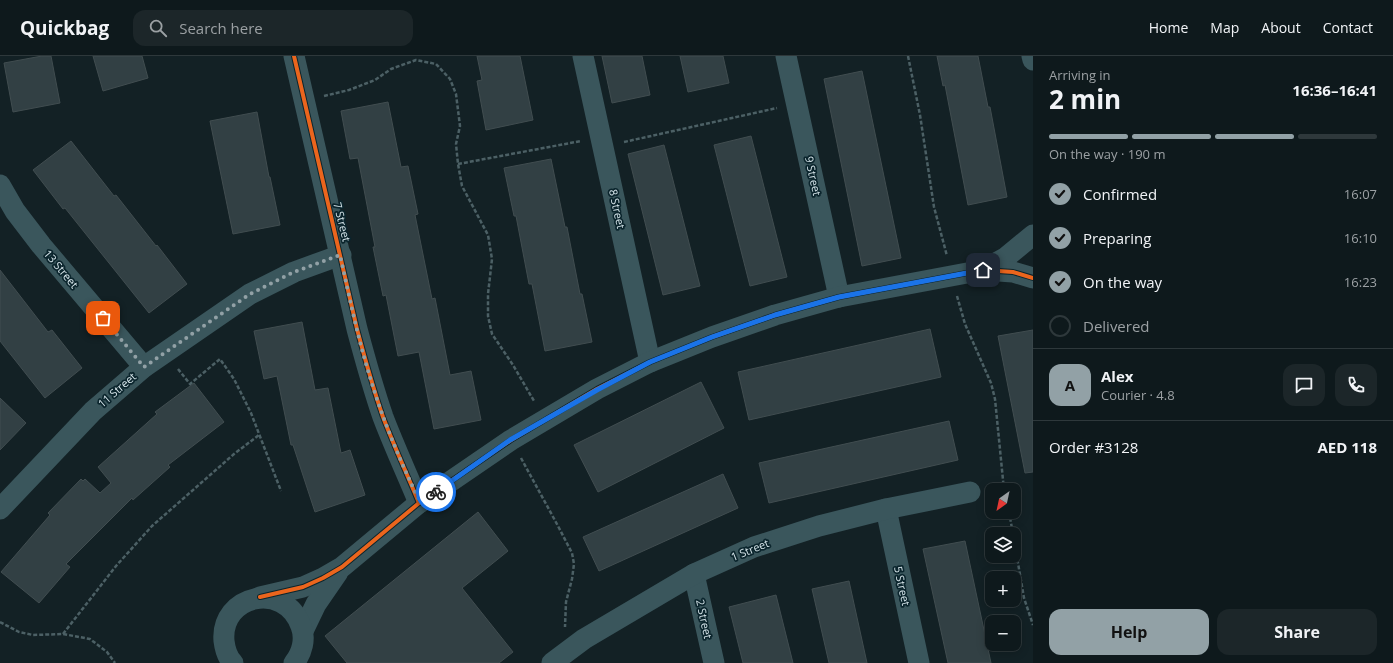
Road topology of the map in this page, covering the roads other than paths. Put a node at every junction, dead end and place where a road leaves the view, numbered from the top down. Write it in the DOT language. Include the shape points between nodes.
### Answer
graph roads {
  1 [pos="294,56"];
  2 [pos="583,56"];
  3 [pos="786,56"];
  4 [pos="1032,56"];
  5 [pos="1033,60"];
  6 [pos="0,185"];
  7 [pos="1033,235"];
  8 [pos="340,255"];
  9 [pos="1033,266"];
  10 [pos="983,270"];
  11 [pos="1033,278"];
  12 [pos="839,297"];
  13 [pos="650,362"];
  14 [pos="144,367"];
  15 [pos="970,492"];
  16 [pos="420,502"];
  17 [pos="0,508"];
  18 [pos="886,509"];
  19 [pos="342,567"];
  20 [pos="694,574"];
  21 [pos="260,597"];
  22 [pos="303,631"];
  23 [pos="225,658"];
  24 [pos="297,661"];
  25 [pos="552,663"];
  26 [pos="714,663"];
  27 [pos="919,663"];
  1 -- 8 [label="street, 7 Street"];
  2 -- 13 [label="street, 8 Street"];
  3 -- 12 [label="street, 9 Street"];
  4 -- 5 [label="street"];
  6 -- 14 [label="street, 13 Street" via="15,211 41,245"];
  7 -- 9 [label="street" via="1030,248"];
  7 -- 10 [label="street" via="1005,258"];
  8 -- 14 [label="street, 11 Street" via="294,272 250,294"];
  8 -- 16 [label="street, 7 Street" via="357,329 383,417"];
  10 -- 11 [label="street" via="1013,272"];
  10 -- 12 [label="street"];
  12 -- 13 [label="street" via="775,315"];
  13 -- 16 [label="street" via="510,440"];
  14 -- 17 [label="street, 11 Street" via="93,411"];
  15 -- 18 [label="street, 1 Street"];
  16 -- 19 [label="street"];
  18 -- 20 [label="street, 1 Street" via="819,526 754,547"];
  18 -- 27 [label="street, 5 Street"];
  19 -- 21 [label="street" via="303,587"];
  19 -- 22 [label="street" via="316,604"];
  20 -- 25 [label="street, 1 Street" via="584,639"];
  20 -- 26 [label="street, 2 Street"];
  21 -- 22 [label="street" via="275,599 288,606 298,617"];
  21 -- 23 [label="street" via="243,603 230,615 223,631"];
  22 -- 24 [label="street" via="303,644"];
}
